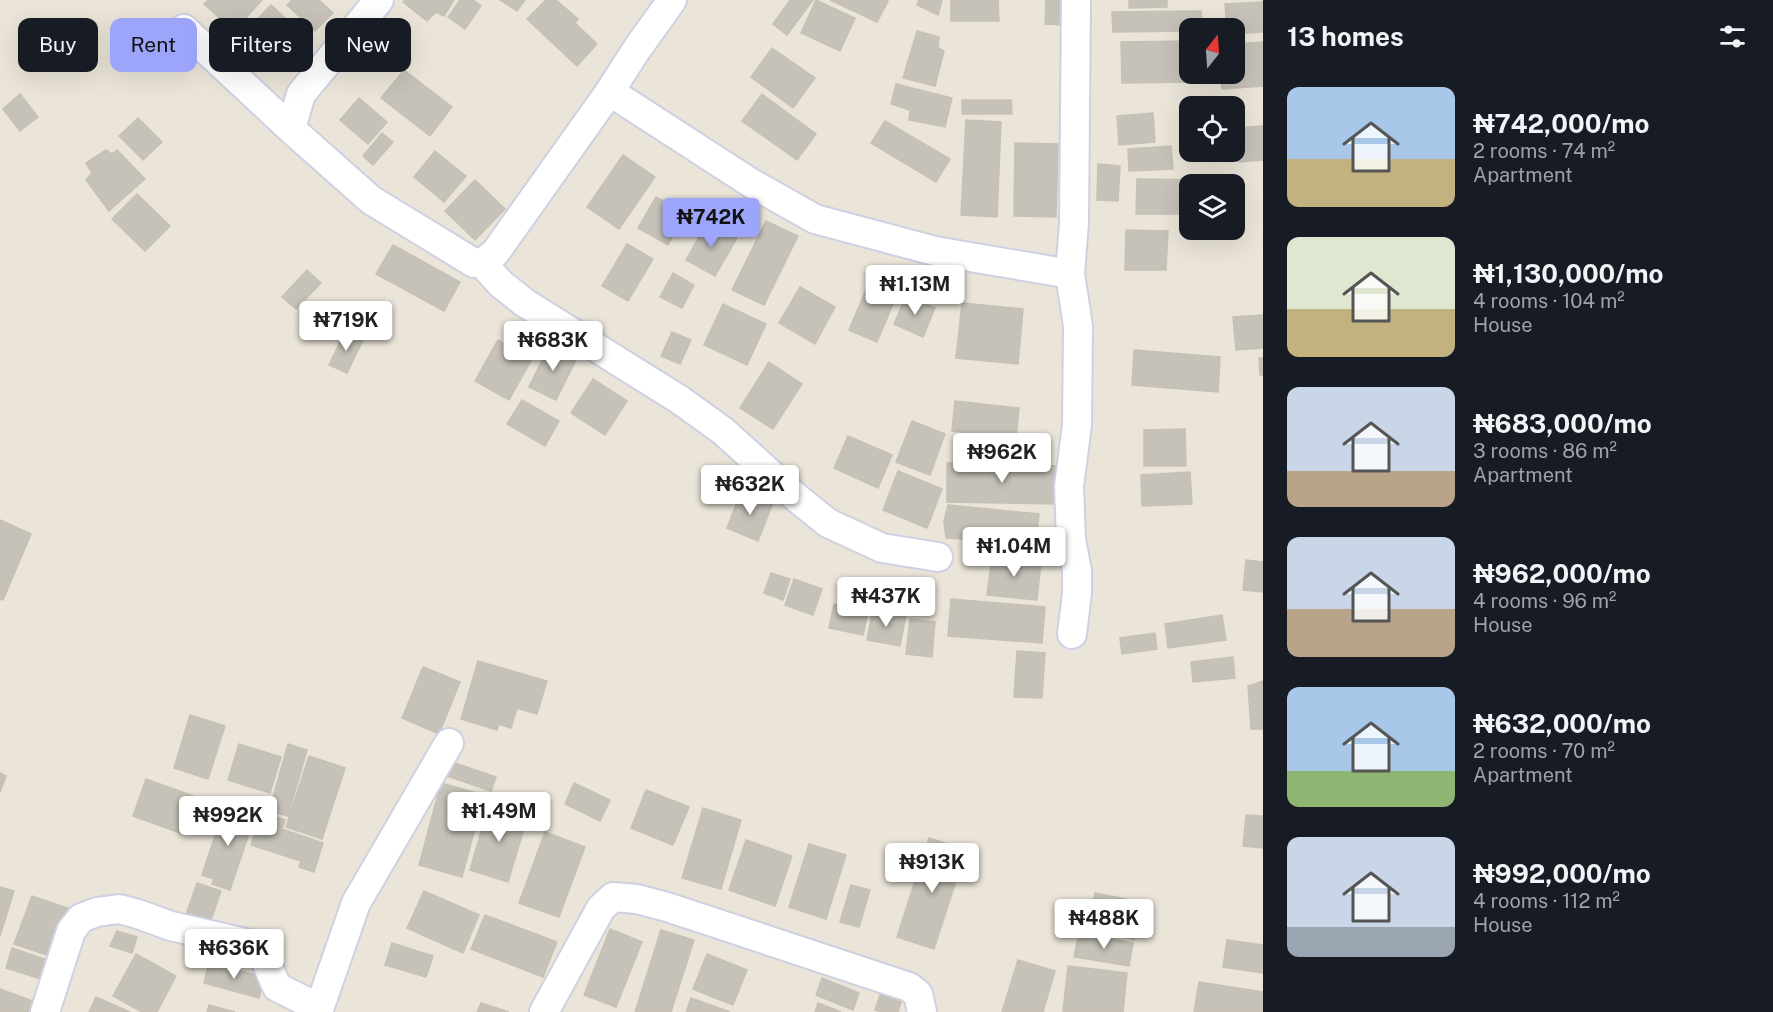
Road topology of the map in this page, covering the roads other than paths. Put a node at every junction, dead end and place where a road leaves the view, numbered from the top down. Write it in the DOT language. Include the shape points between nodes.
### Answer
graph roads {
  1 [pos="379,0"];
  2 [pos="672,0"];
  3 [pos="1076,0"];
  4 [pos="197,41"];
  5 [pos="608,94"];
  6 [pos="291,129"];
  7 [pos="482,263"];
  8 [pos="1070,274"];
  9 [pos="938,557"];
  10 [pos="1072,634"];
  11 [pos="449,743"];
  12 [pos="319,1010"];
  13 [pos="45,1012"];
  14 [pos="544,1012"];
  15 [pos="922,1012"];
  1 -- 6 [label="street" via="301,94"];
  2 -- 5 [label="street"];
  3 -- 8 [label="street"];
  4 -- 6 [label="street"];
  5 -- 7 [label="street" via="495,253"];
  5 -- 8 [label="street" via="815,219 935,250"];
  6 -- 7 [label="street" via="372,200 468,260"];
  7 -- 9 [label="street" via="525,303 723,431 828,523 882,548"];
  8 -- 10 [label="street" via="1078,326 1077,425 1069,486 1071,540 1077,571"];
  11 -- 12 [label="street" via="356,903"];
  12 -- 13 [label="street" via="277,987 259,946 118,909 81,918 71,931"];
  14 -- 15 [label="street" via="601,908 613,897 667,907 909,987 918,994"];
}
